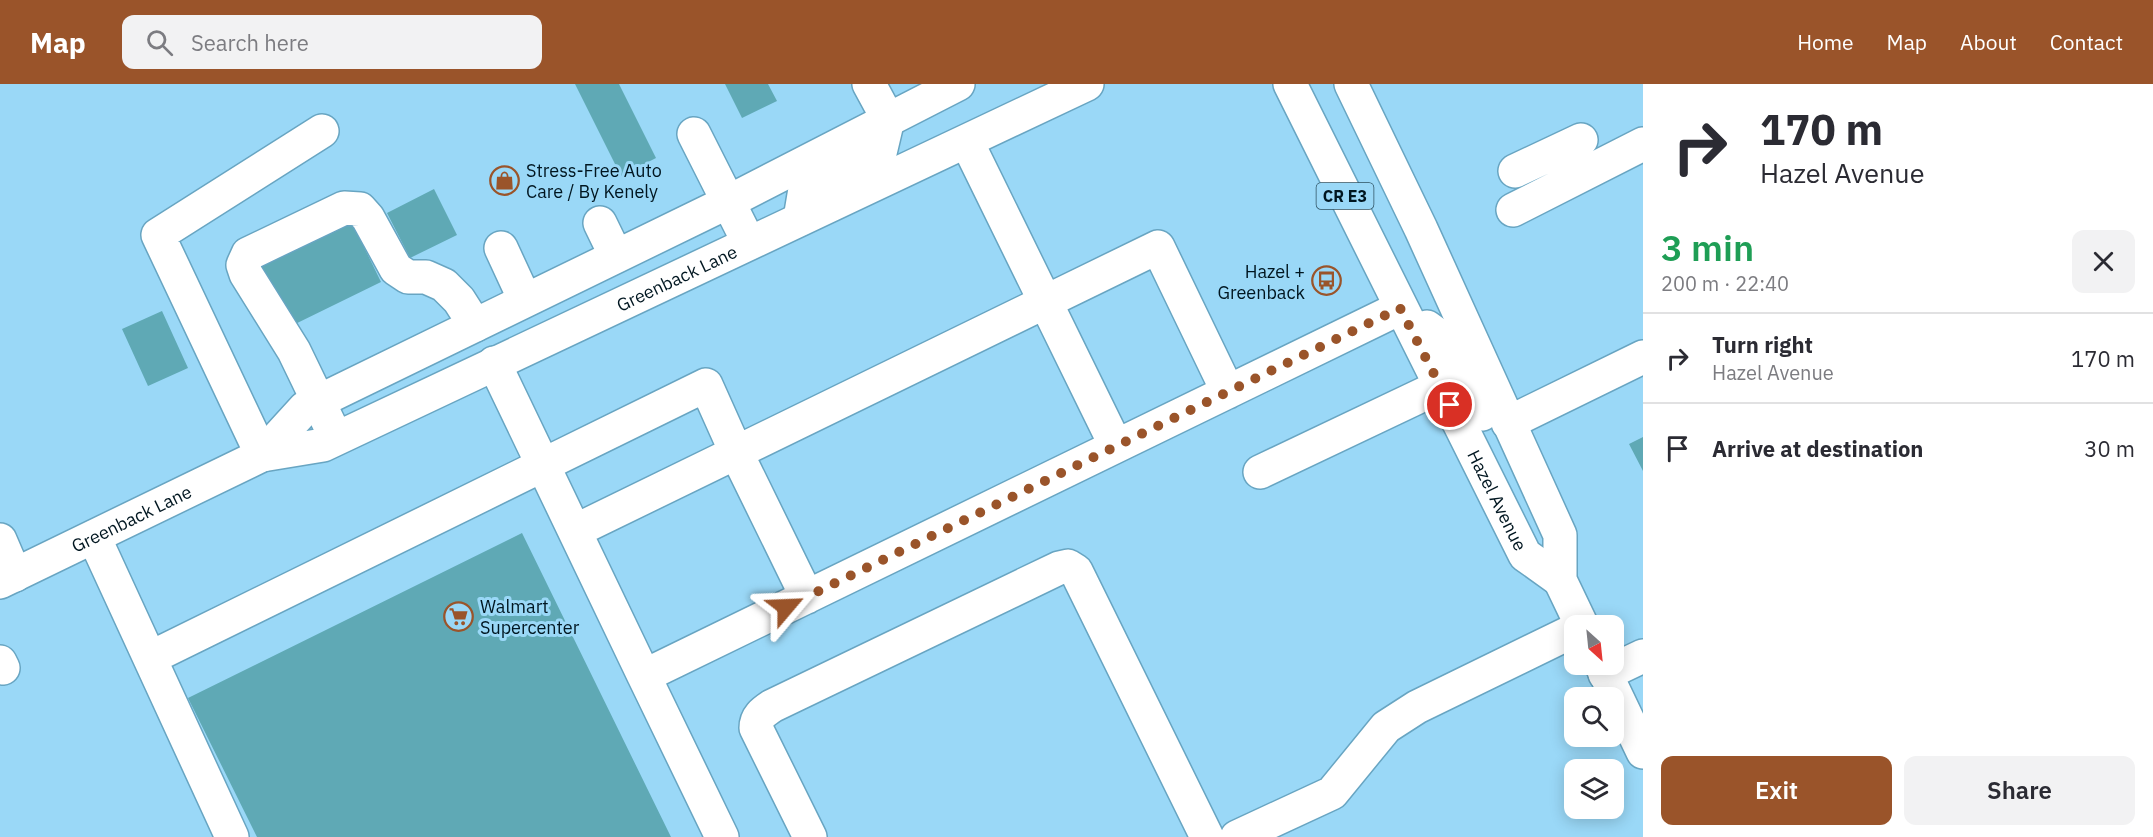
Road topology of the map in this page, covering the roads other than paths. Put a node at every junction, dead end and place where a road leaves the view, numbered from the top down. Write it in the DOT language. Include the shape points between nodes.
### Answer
graph roads {
  1 [pos="869,84"];
  2 [pos="958,84"];
  3 [pos="1087,84"];
  4 [pos="1290,84"];
  5 [pos="1350,84"];
  6 [pos="888,119"];
  7 [pos="322,131"];
  8 [pos="694,134"];
  9 [pos="1581,140"];
  10 [pos="967,142"];
  11 [pos="1643,144"];
  12 [pos="1515,171"];
  13 [pos="728,202"];
  14 [pos="1513,210"];
  15 [pos="800,219"];
  16 [pos="600,223"];
  17 [pos="748,243"];
  18 [pos="501,248"];
  19 [pos="616,256"];
  20 [pos="538,294"];
  21 [pos="1045,302"];
  22 [pos="1403,313"];
  23 [pos="475,325"];
  24 [pos="1643,357"];
  25 [pos="494,363"];
  26 [pos="1441,386"];
  27 [pos="1228,392"];
  28 [pos="318,401"];
  29 [pos="393,411"];
  30 [pos="1508,423"];
  31 [pos="336,438"];
  32 [pos="1116,446"];
  33 [pos="736,452"];
  34 [pos="262,455"];
  35 [pos="544,464"];
  36 [pos="1260,472"];
  37 [pos="575,531"];
  38 [pos="94,537"];
  39 [pos="0,540"];
  40 [pos="8,578"];
  41 [pos="1560,580"];
  42 [pos="807,597"];
  43 [pos="1577,615"];
  44 [pos="1564,635"];
  45 [pos="1643,656"];
  46 [pos="150,658"];
  47 [pos="1624,662"];
  48 [pos="1606,675"];
  49 [pos="644,676"];
  50 [pos="1643,752"];
  51 [pos="232,837"];
  52 [pos="722,837"];
  53 [pos="810,837"];
  54 [pos="1207,837"];
  55 [pos="1238,837"];
  1 -- 6 [label="main road"];
  2 -- 6 [label="main road, Greenback Lane"];
  3 -- 10 [label="main road, Greenback Lane"];
  4 -- 22 [label="main road, Hazel Avenue / CR E3"];
  5 -- 30 [label="main road, Hazel Avenue / CR E3" via="1426,239"];
  6 -- 13 [label="main road, Greenback Lane"];
  6 -- 15 [label="main road" via="880,153 805,189"];
  7 -- 34 [label="main road" via="158,235"];
  8 -- 13 [label="main road"];
  9 -- 12 [label="main road"];
  10 -- 15 [label="main road, Greenback Lane"];
  10 -- 21 [label="main road"];
  11 -- 14 [label="main road"];
  13 -- 17 [label="main road"];
  13 -- 19 [label="main road, Greenback Lane"];
  15 -- 17 [label="main road, Greenback Lane"];
  16 -- 19 [label="main road"];
  17 -- 25 [label="main road, Greenback Lane"];
  18 -- 20 [label="main road"];
  19 -- 20 [label="main road, Greenback Lane"];
  20 -- 23 [label="main road, Greenback Lane"];
  20 -- 25 [label="main road" via="538,314 503,341"];
  21 -- 27 [label="main road" via="1158,247"];
  21 -- 32 [label="main road"];
  21 -- 33 [label="main road"];
  22 -- 26 [label="main road, Hazel Avenue / CR E3"];
  22 -- 27 [label="main road"];
  22 -- 30 [label="main road" via="1438,335 1485,418"];
  23 -- 28 [label="main road, Greenback Lane"];
  23 -- 28 [label="main road" via="444,285 426,277 408,277 396,269 360,209 344,208 257,248 248,254 243,265 246,274 294,351"];
  23 -- 29 [label="main road" via="456,356 401,386"];
  24 -- 30 [label="main road"];
  25 -- 29 [label="main road, Greenback Lane"];
  25 -- 35 [label="main road"];
  26 -- 36 [label="main road"];
  26 -- 41 [label="main road, Hazel Avenue / CR E3" via="1526,555"];
  27 -- 32 [label="main road"];
  28 -- 31 [label="main road"];
  28 -- 34 [label="main road, Greenback Lane" via="305,408"];
  29 -- 31 [label="main road, Greenback Lane"];
  30 -- 41 [label="main road, Hazel Avenue / CR E3" via="1560,535"];
  31 -- 34 [label="main road, Greenback Lane" via="323,445"];
  32 -- 42 [label="main road"];
  33 -- 35 [label="main road" via="706,385"];
  33 -- 37 [label="main road"];
  33 -- 42 [label="main road"];
  34 -- 38 [label="main road, Greenback Lane"];
  35 -- 37 [label="main road"];
  35 -- 46 [label="main road"];
  37 -- 49 [label="main road"];
  38 -- 40 [label="main road, Greenback Lane"];
  38 -- 46 [label="main road"];
  39 -- 40 [label="main road"];
  41 -- 43 [label="main road, Hazel Avenue / CR E3"];
  42 -- 49 [label="main road"];
  44 -- 55 [label="main road" via="1398,718 1386,727 1332,793"];
  45 -- 47 [label="main road"];
  46 -- 51 [label="main road"];
  48 -- 50 [label="main road"];
  49 -- 52 [label="main road"];
  53 -- 54 [label="main road" via="756,728 761,714 1068,566 1076,571"];
}
